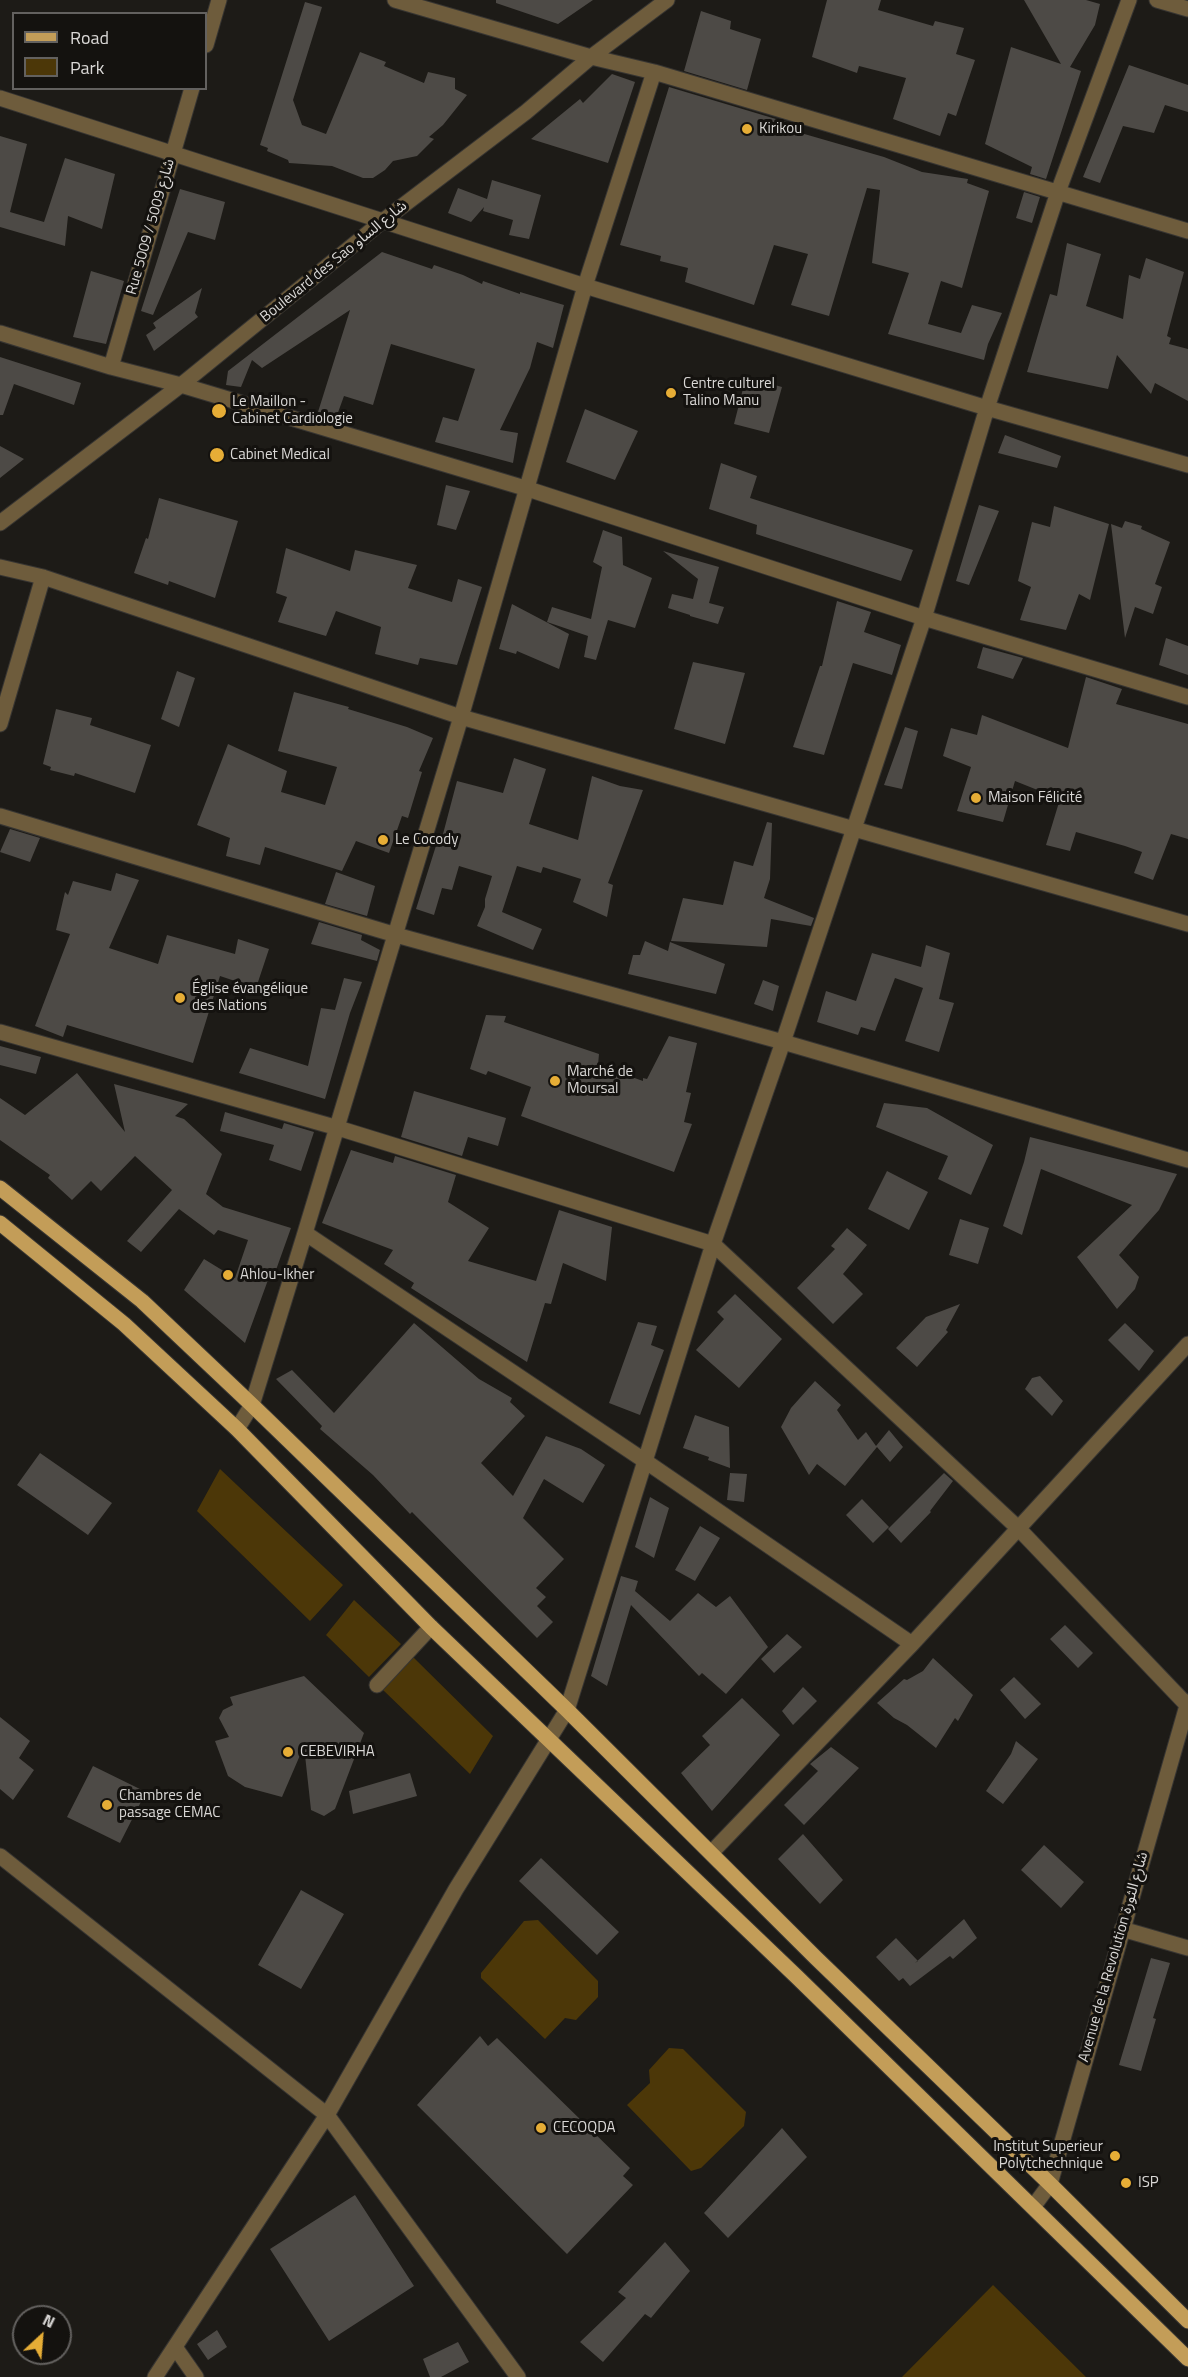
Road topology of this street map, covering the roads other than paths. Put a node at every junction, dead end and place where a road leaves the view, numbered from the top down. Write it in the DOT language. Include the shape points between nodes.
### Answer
graph roads {
  1 [pos="219,0"];
  2 [pos="395,0"];
  3 [pos="667,0"];
  4 [pos="1129,0"];
  5 [pos="1157,0"];
  6 [pos="1188,9"];
  7 [pos="207,42"];
  8 [pos="591,57"];
  9 [pos="654,72"];
  10 [pos="191,90"];
  11 [pos="0,98"];
  12 [pos="173,152"];
  13 [pos="1058,192"];
  14 [pos="384,220"];
  15 [pos="1188,231"];
  16 [pos="585,286"];
  17 [pos="0,333"];
  18 [pos="111,367"];
  19 [pos="181,385"];
  20 [pos="987,408"];
  21 [pos="1188,465"];
  22 [pos="528,489"];
  23 [pos="0,523"];
  24 [pos="0,567"];
  25 [pos="43,577"];
  26 [pos="924,618"];
  27 [pos="1188,697"];
  28 [pos="461,717"];
  29 [pos="0,724"];
  30 [pos="0,816"];
  31 [pos="854,829"];
  32 [pos="1188,924"];
  33 [pos="396,935"];
  34 [pos="0,1032"];
  35 [pos="783,1042"];
  36 [pos="338,1128"];
  37 [pos="1188,1160"];
  38 [pos="0,1188"];
  39 [pos="0,1223"];
  40 [pos="305,1233"];
  41 [pos="712,1244"];
  42 [pos="1188,1344"];
  43 [pos="252,1405"];
  44 [pos="237,1429"];
  45 [pos="645,1461"];
  46 [pos="1018,1528"];
  47 [pos="431,1627"];
  48 [pos="912,1644"];
  49 [pos="377,1685"];
  50 [pos="1187,1703"];
  51 [pos="567,1710"];
  52 [pos="549,1742"];
  53 [pos="712,1852"];
  54 [pos="0,1856"];
  55 [pos="1122,1929"];
  56 [pos="1188,1948"];
  57 [pos="327,2115"];
  58 [pos="1050,2184"];
  59 [pos="1033,2207"];
  60 [pos="1188,2320"];
  61 [pos="175,2347"];
  62 [pos="1188,2359"];
  63 [pos="155,2377"];
  64 [pos="196,2377"];
  65 [pos="518,2377"];
  1 -- 7 [label="street"];
  2 -- 8 [label="street"];
  3 -- 8 [label="street, Boulevard des Sao شارع الساو"];
  4 -- 13 [label="street"];
  5 -- 6 [label="street"];
  8 -- 9 [label="street"];
  8 -- 14 [label="street, Boulevard des Sao شارع الساو"];
  9 -- 13 [label="street"];
  9 -- 16 [label="street"];
  10 -- 12 [label="street, Rue 5009 / شارع 5009"];
  11 -- 12 [label="street"];
  12 -- 14 [label="street"];
  12 -- 18 [label="street, Rue 5009 / شارع 5009"];
  13 -- 15 [label="street"];
  13 -- 20 [label="street"];
  14 -- 16 [label="street"];
  14 -- 19 [label="street, Boulevard des Sao شارع الساو"];
  16 -- 20 [label="street"];
  16 -- 22 [label="street"];
  17 -- 18 [label="street"];
  18 -- 19 [label="street"];
  19 -- 22 [label="street"];
  19 -- 23 [label="street, Boulevard des Sao شارع الساو"];
  20 -- 21 [label="street"];
  20 -- 26 [label="street"];
  22 -- 26 [label="street"];
  22 -- 28 [label="street"];
  24 -- 25 [label="street"];
  25 -- 28 [label="street"];
  25 -- 29 [label="street"];
  26 -- 27 [label="street"];
  26 -- 31 [label="street"];
  28 -- 31 [label="street"];
  28 -- 33 [label="street"];
  30 -- 33 [label="street"];
  31 -- 32 [label="street"];
  31 -- 35 [label="street"];
  33 -- 35 [label="street"];
  33 -- 36 [label="street"];
  34 -- 36 [label="street"];
  35 -- 37 [label="street"];
  35 -- 41 [label="street"];
  36 -- 40 [label="street"];
  36 -- 41 [label="street"];
  38 -- 43 [label="main road" via="142,1301"];
  39 -- 44 [label="main road" via="124,1324"];
  40 -- 43 [label="street"];
  40 -- 45 [label="street"];
  41 -- 45 [label="street"];
  41 -- 46 [label="street"];
  42 -- 46 [label="street"];
  43 -- 44 [label="street"];
  43 -- 51 [label="main road"];
  44 -- 47 [label="main road"];
  45 -- 48 [label="street"];
  45 -- 51 [label="street"];
  46 -- 48 [label="street"];
  46 -- 50 [label="street"];
  47 -- 49 [label="street"];
  47 -- 52 [label="main road"];
  48 -- 53 [label="street"];
  50 -- 55 [label="street, Avenue de la Revolution شارع الثورة"];
  51 -- 52 [label="street"];
  51 -- 53 [label="main road"];
  52 -- 57 [label="street" via="456,1888"];
  52 -- 59 [label="main road"];
  53 -- 58 [label="main road"];
  54 -- 57 [label="street"];
  55 -- 56 [label="street"];
  55 -- 58 [label="street, Avenue de la Revolution شارع الثورة"];
  57 -- 61 [label="street"];
  57 -- 65 [label="street"];
  58 -- 59 [label="street, Avenue de la Revolution شارع الثورة"];
  58 -- 60 [label="main road"];
  59 -- 62 [label="main road"];
  61 -- 63 [label="street"];
  61 -- 64 [label="street"];
}
